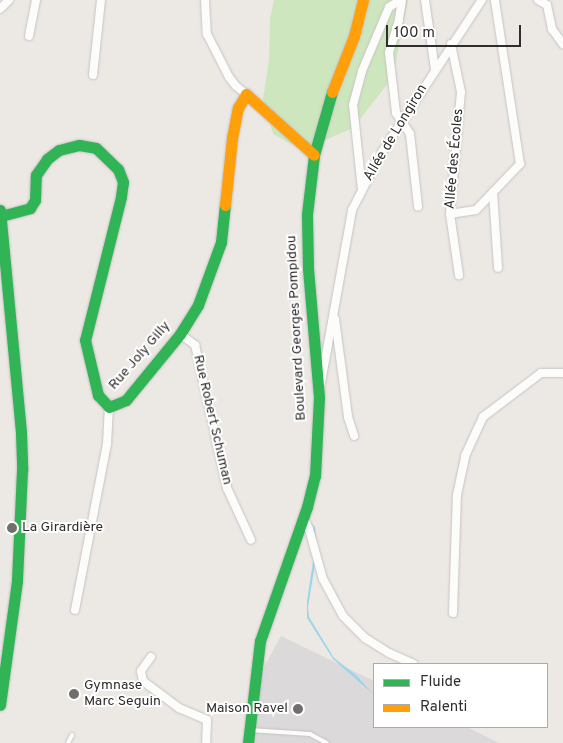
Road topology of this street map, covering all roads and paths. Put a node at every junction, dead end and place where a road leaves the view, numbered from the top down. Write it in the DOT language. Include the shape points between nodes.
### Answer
graph roads {
  1 [pos="8,0"];
  2 [pos="36,0"];
  3 [pos="101,0"];
  4 [pos="205,0"];
  5 [pos="363,0"];
  6 [pos="401,0"];
  7 [pos="424,0"];
  8 [pos="482,0"];
  9 [pos="495,0"];
  10 [pos="538,0"];
  11 [pos="0,9"];
  12 [pos="29,36"];
  13 [pos="451,44"];
  14 [pos="563,44"];
  15 [pos="435,69"];
  16 [pos="93,75"];
  17 [pos="246,94"];
  18 [pos="401,122"];
  19 [pos="314,154"];
  20 [pos="362,190"];
  21 [pos="493,192"];
  22 [pos="418,207"];
  23 [pos="1,213"];
  24 [pos="450,214"];
  25 [pos="498,268"];
  26 [pos="459,275"];
  27 [pos="4,284"];
  28 [pos="334,312"];
  29 [pos="180,334"];
  30 [pos="563,373"];
  31 [pos="318,397"];
  32 [pos="109,407"];
  33 [pos="354,436"];
  34 [pos="303,517"];
  35 [pos="251,540"];
  36 [pos="75,610"];
  37 [pos="452,613"];
  38 [pos="151,657"];
  39 [pos="412,663"];
  40 [pos="0,705"];
  41 [pos="250,730"];
  42 [pos="72,735"];
  43 [pos="68,743"];
  44 [pos="206,743"];
  45 [pos="248,743"];
  46 [pos="327,743"];
  1 -- 11 [label="street"];
  2 -- 12 [label="street"];
  3 -- 16 [label="street"];
  4 -- 17 [label="street" via="207,34 229,77"];
  5 -- 19 [label="street, Boulevard Georges Pompidou" via="354,36 327,103"];
  6 -- 18 [label="street" via="400,20 389,54 396,113"];
  6 -- 20 [label="street" via="389,7 362,71 354,105"];
  7 -- 15 [label="street"];
  8 -- 13 [label="street, Allée de Longiron"];
  9 -- 21 [label="street" via="520,164"];
  10 -- 14 [label="street" via="547,6 552,29"];
  13 -- 15 [label="street, Allée de Longiron"];
  13 -- 24 [label="street, Allée des Écoles" via="461,92"];
  15 -- 18 [label="street, Allée de Longiron"];
  17 -- 19 [label="street"];
  17 -- 29 [label="street, Rue Joly Gilly" via="238,108 232,138 221,242 198,305"];
  18 -- 20 [label="street, Allée de Longiron"];
  18 -- 22 [label="street" via="410,134"];
  19 -- 31 [label="street, Boulevard Georges Pompidou" via="308,214 308,268"];
  20 -- 28 [label="street, Allée de Longiron" via="352,210"];
  21 -- 24 [label="street" via="476,210"];
  21 -- 25 [label="street"];
  23 -- 27 [label="street"];
  23 -- 32 [label="street, Rue Joly Gilly" via="30,208 35,200 36,175 46,159 59,150 79,145 96,148 118,169 123,182 121,197 85,340 98,395"];
  24 -- 26 [label="street, Allée des Écoles"];
  27 -- 40 [label="street" via="21,433 21,502 17,581"];
  28 -- 31 [label="street, Allée de Longiron"];
  28 -- 33 [label="street" via="348,417"];
  29 -- 32 [label="street, Rue Joly Gilly" via="126,400"];
  29 -- 35 [label="street, Rue Robert Schuman" via="195,345 226,488"];
  30 -- 37 [label="street" via="542,373 483,417 465,456 457,495"];
  31 -- 34 [label="street, Boulevard Georges Pompidou" via="315,476"];
  32 -- 36 [label="street" via="107,444"];
  34 -- 39 [label="street" via="310,529 322,580 343,616 364,638"];
  34 -- 41 [label="street, Boulevard Georges Pompidou" via="260,641"];
  38 -- 44 [label="street" via="141,671 143,681 179,708 207,720"];
  41 -- 45 [label="street, Boulevard Georges Pompidou"];
  41 -- 46 [label="lane" via="310,734"];
  42 -- 43 [label="lane"];
}
